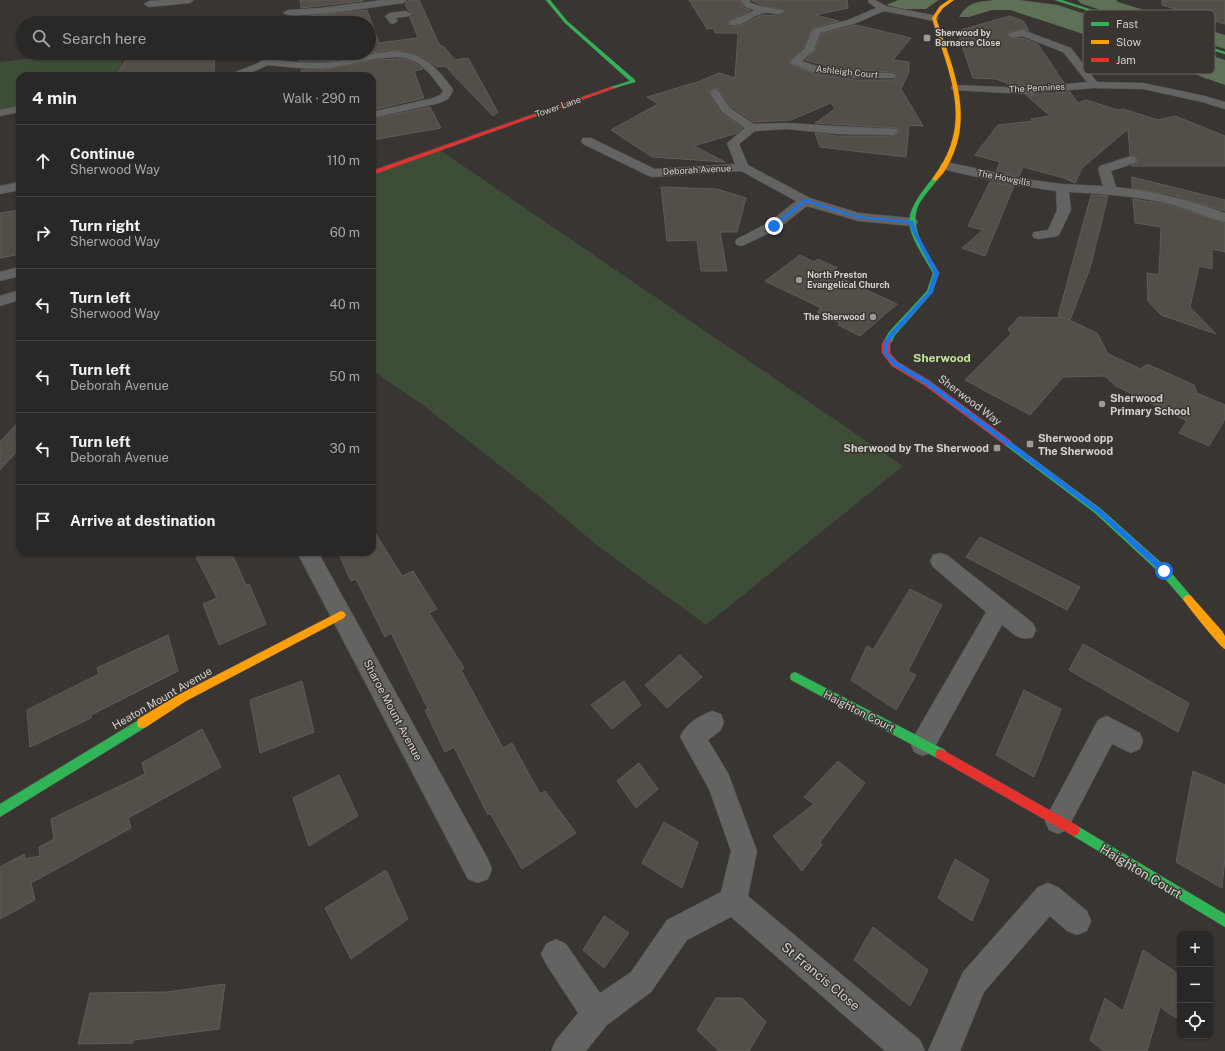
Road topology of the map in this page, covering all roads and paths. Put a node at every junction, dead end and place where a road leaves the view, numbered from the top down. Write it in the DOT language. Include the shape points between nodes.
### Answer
graph roads {
  1 [pos="190,0"];
  2 [pos="294,0"];
  3 [pos="403,0"];
  4 [pos="548,0"];
  5 [pos="745,0"];
  6 [pos="868,0"];
  7 [pos="952,0"];
  8 [pos="1057,0"];
  9 [pos="386,2"];
  10 [pos="149,4"];
  11 [pos="883,8"];
  12 [pos="763,10"];
  13 [pos="1089,10"];
  14 [pos="779,12"];
  15 [pos="288,13"];
  16 [pos="406,14"];
  17 [pos="287,16"];
  18 [pos="934,18"];
  19 [pos="734,23"];
  20 [pos="1013,36"];
  21 [pos="1215,50"];
  22 [pos="1225,53"];
  23 [pos="376,56"];
  24 [pos="269,60"];
  25 [pos="355,60"];
  26 [pos="266,62"];
  27 [pos="1083,70"];
  28 [pos="243,72"];
  29 [pos="1086,74"];
  30 [pos="890,76"];
  31 [pos="1094,84"];
  32 [pos="956,88"];
  33 [pos="714,92"];
  34 [pos="1225,106"];
  35 [pos="16,110"];
  36 [pos="0,113"];
  37 [pos="376,114"];
  38 [pos="752,128"];
  39 [pos="892,130"];
  40 [pos="587,141"];
  41 [pos="1131,160"];
  42 [pos="946,166"];
  43 [pos="743,167"];
  44 [pos="376,172"];
  45 [pos="16,187"];
  46 [pos="1062,188"];
  47 [pos="0,190"];
  48 [pos="1111,190"];
  49 [pos="805,201"];
  50 [pos="1225,218"];
  51 [pos="911,222"];
  52 [pos="1040,235"];
  53 [pos="742,242"];
  54 [pos="16,272"];
  55 [pos="0,277"];
  56 [pos="16,296"];
  57 [pos="0,301"];
  58 [pos="309,556"];
  59 [pos="940,561"];
  60 [pos="999,610"];
  61 [pos="341,615"];
  62 [pos="1026,630"];
  63 [pos="1225,645"];
  64 [pos="795,677"];
  65 [pos="712,722"];
  66 [pos="1130,742"];
  67 [pos="923,744"];
  68 [pos="0,811"];
  69 [pos="1058,821"];
  70 [pos="478,869"];
  71 [pos="733,901"];
  72 [pos="1077,921"];
  73 [pos="1225,921"];
  74 [pos="556,954"];
  75 [pos="596,1014"];
  76 [pos="567,1051"];
  77 [pos="909,1051"];
  78 [pos="944,1051"];
  1 -- 10 [label="street"];
  2 -- 15 [label="street"];
  3 -- 9 [label="street"];
  4 -- 44 [label="street, Tower Lane" via="566,22 633,81"];
  5 -- 12 [label="street" via="748,5"];
  6 -- 11 [label="street"];
  7 -- 18 [label="street" via="941,7"];
  8 -- 13 [label="street"];
  9 -- 15 [label="street"];
  9 -- 16 [label="street" via="392,19"];
  11 -- 18 [label="street"];
  11 -- 30 [label="street, Ashleigh Court" via="852,22 816,31 809,50 795,62 815,70"];
  12 -- 14 [label="street"];
  12 -- 19 [label="street"];
  15 -- 17 [label="street"];
  18 -- 32 [label="street"];
  20 -- 27 [label="street" via="1022,33 1067,50"];
  21 -- 22 [label="street"];
  23 -- 37 [label="street" via="408,55 422,61 448,91 444,97 436,101"];
  24 -- 26 [label="street"];
  25 -- 26 [label="street" via="309,66"];
  26 -- 28 [label="street"];
  29 -- 31 [label="street"];
  31 -- 32 [label="street, The Pennines" via="1025,91"];
  31 -- 34 [label="street, The Pennines" via="1143,86 1205,99"];
  32 -- 42 [label="street" via="960,102 959,126"];
  33 -- 38 [label="street" via="726,110"];
  35 -- 36 [label="street"];
  38 -- 39 [label="street" via="787,126 836,130"];
  38 -- 43 [label="street, Deborah Avenue" via="733,143"];
  40 -- 43 [label="street, Deborah Avenue" via="653,173"];
  41 -- 48 [label="street" via="1104,169"];
  42 -- 46 [label="street, The Howgills" via="1007,181"];
  42 -- 51 [label="street" via="920,197 913,209"];
  43 -- 49 [label="street, Deborah Avenue"];
  45 -- 47 [label="street"];
  46 -- 48 [label="street, The Howgills"];
  46 -- 52 [label="street" via="1064,210 1053,233"];
  48 -- 50 [label="street, The Howgills" via="1181,202"];
  49 -- 51 [label="street, Deborah Avenue" via="858,217"];
  49 -- 53 [label="street" via="774,226"];
  51 -- 63 [label="street, Sherwood Way" via="936,273 930,292 892,334 886,344 886,353 895,364 927,383 1098,511 1164,571"];
  54 -- 55 [label="street"];
  56 -- 57 [label="street"];
  58 -- 61 [label="street, Sharoe Mount Avenue"];
  59 -- 60 [label="street"];
  60 -- 62 [label="street"];
  60 -- 67 [label="street"];
  61 -- 68 [label="street, Heaton Mount Avenue" via="182,698"];
  61 -- 70 [label="street, Sharoe Mount Avenue"];
  64 -- 67 [label="street, Haighton Court"];
  65 -- 71 [label="street" via="692,737 719,782 744,851"];
  66 -- 69 [label="street" via="1107,728"];
  67 -- 69 [label="street, Haighton Court"];
  69 -- 73 [label="street, Haighton Court"];
  71 -- 75 [label="street" via="677,930 641,982"];
  71 -- 77 [label="street, St Francis Close"];
  72 -- 78 [label="street" via="1048,896 973,982"];
  74 -- 75 [label="street"];
  75 -- 76 [label="street"];
}
